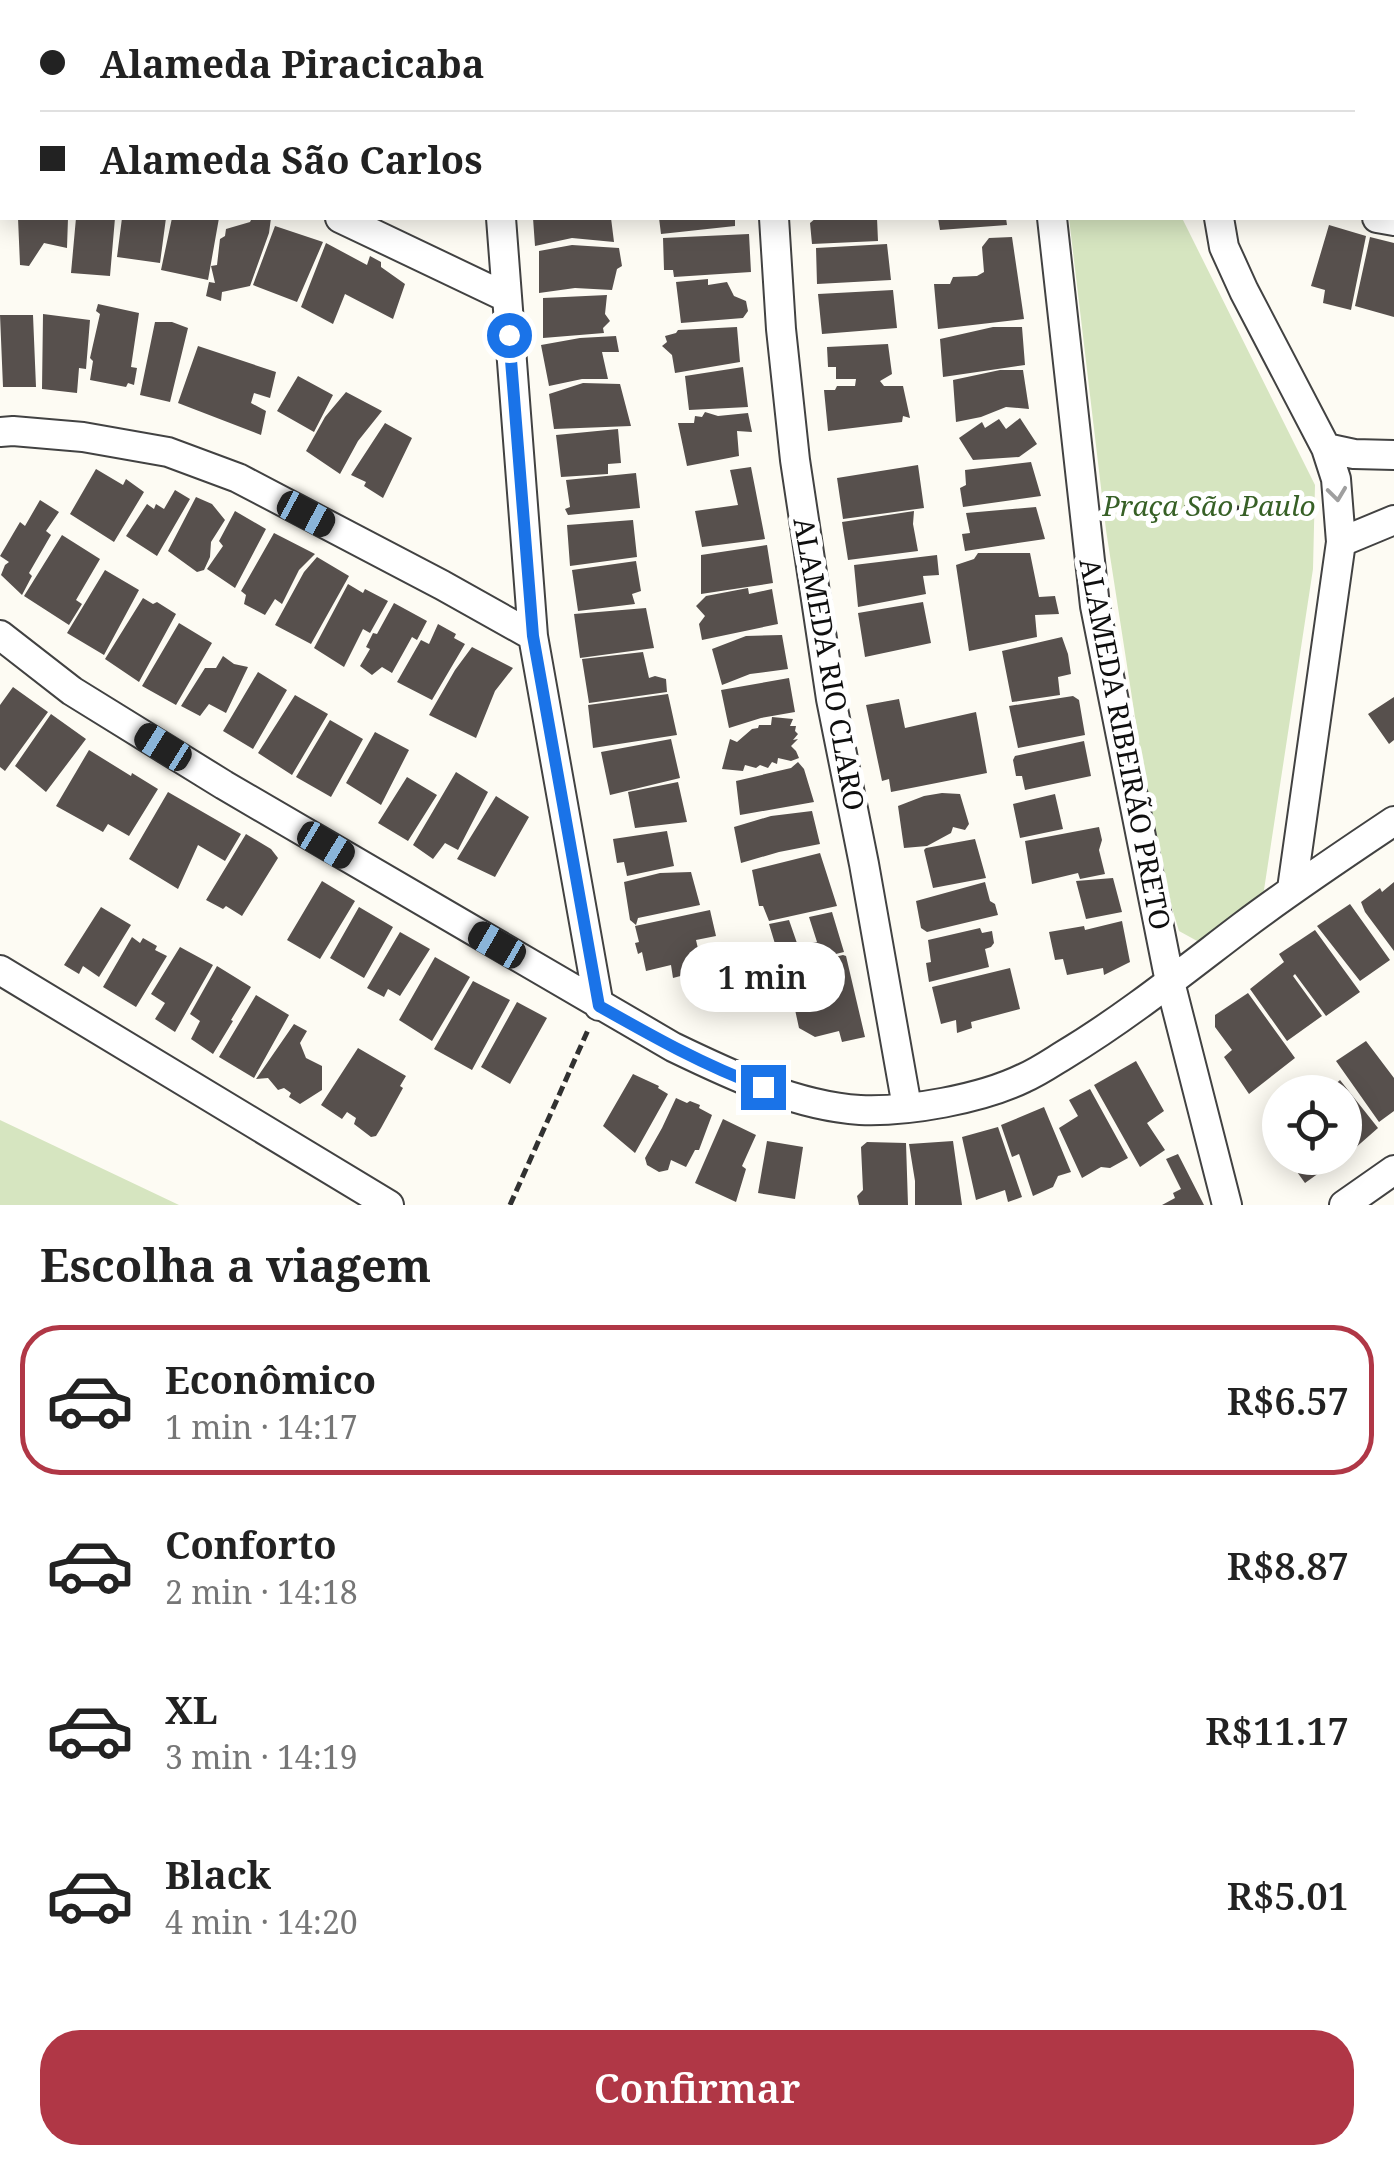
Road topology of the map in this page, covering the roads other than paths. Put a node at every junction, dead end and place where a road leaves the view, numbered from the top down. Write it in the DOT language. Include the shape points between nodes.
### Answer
graph roads {
  1 [pos="344,220"];
  2 [pos="501,220"];
  3 [pos="774,220"];
  4 [pos="1052,220"];
  5 [pos="1219,220"];
  6 [pos="506,297"];
  7 [pos="0,432"];
  8 [pos="1326,448"];
  9 [pos="1394,455"];
  10 [pos="1394,520"];
  11 [pos="1341,542"];
  12 [pos="0,634"];
  13 [pos="533,636"];
  14 [pos="1394,821"];
  15 [pos="1292,889"];
  16 [pos="0,970"];
  17 [pos="1170,982"];
  18 [pos="599,1006"];
  19 [pos="907,1107"];
  20 [pos="1394,1170"];
  21 [pos="389,1205"];
  22 [pos="1227,1205"];
  23 [pos="1344,1205"];
  1 -- 6 [label="street"];
  2 -- 6 [label="street"];
  3 -- 19 [label="street, ALAMEDA RIO CLARO" via="795,460 831,699"];
  4 -- 17 [label="street, ALAMEDA RIBEIRÃO PRETO" via="1095,606"];
  5 -- 8 [label="street" via="1244,291"];
  6 -- 13 [label="street"];
  7 -- 13 [label="street" via="168,452 238,478"];
  8 -- 9 [label="street"];
  8 -- 11 [label="street, one-way"];
  10 -- 11 [label="street"];
  11 -- 15 [label="street"];
  12 -- 18 [label="street" via="72,691"];
  13 -- 18 [label="street"];
  14 -- 15 [label="street"];
  15 -- 17 [label="street"];
  16 -- 21 [label="street"];
  17 -- 19 [label="street" via="1024,1078 971,1098"];
  17 -- 22 [label="street, ALAMEDA RIBEIRÃO PRETO"];
  18 -- 19 [label="street" via="732,1076 794,1098 860,1110"];
  20 -- 23 [label="street"];
}
